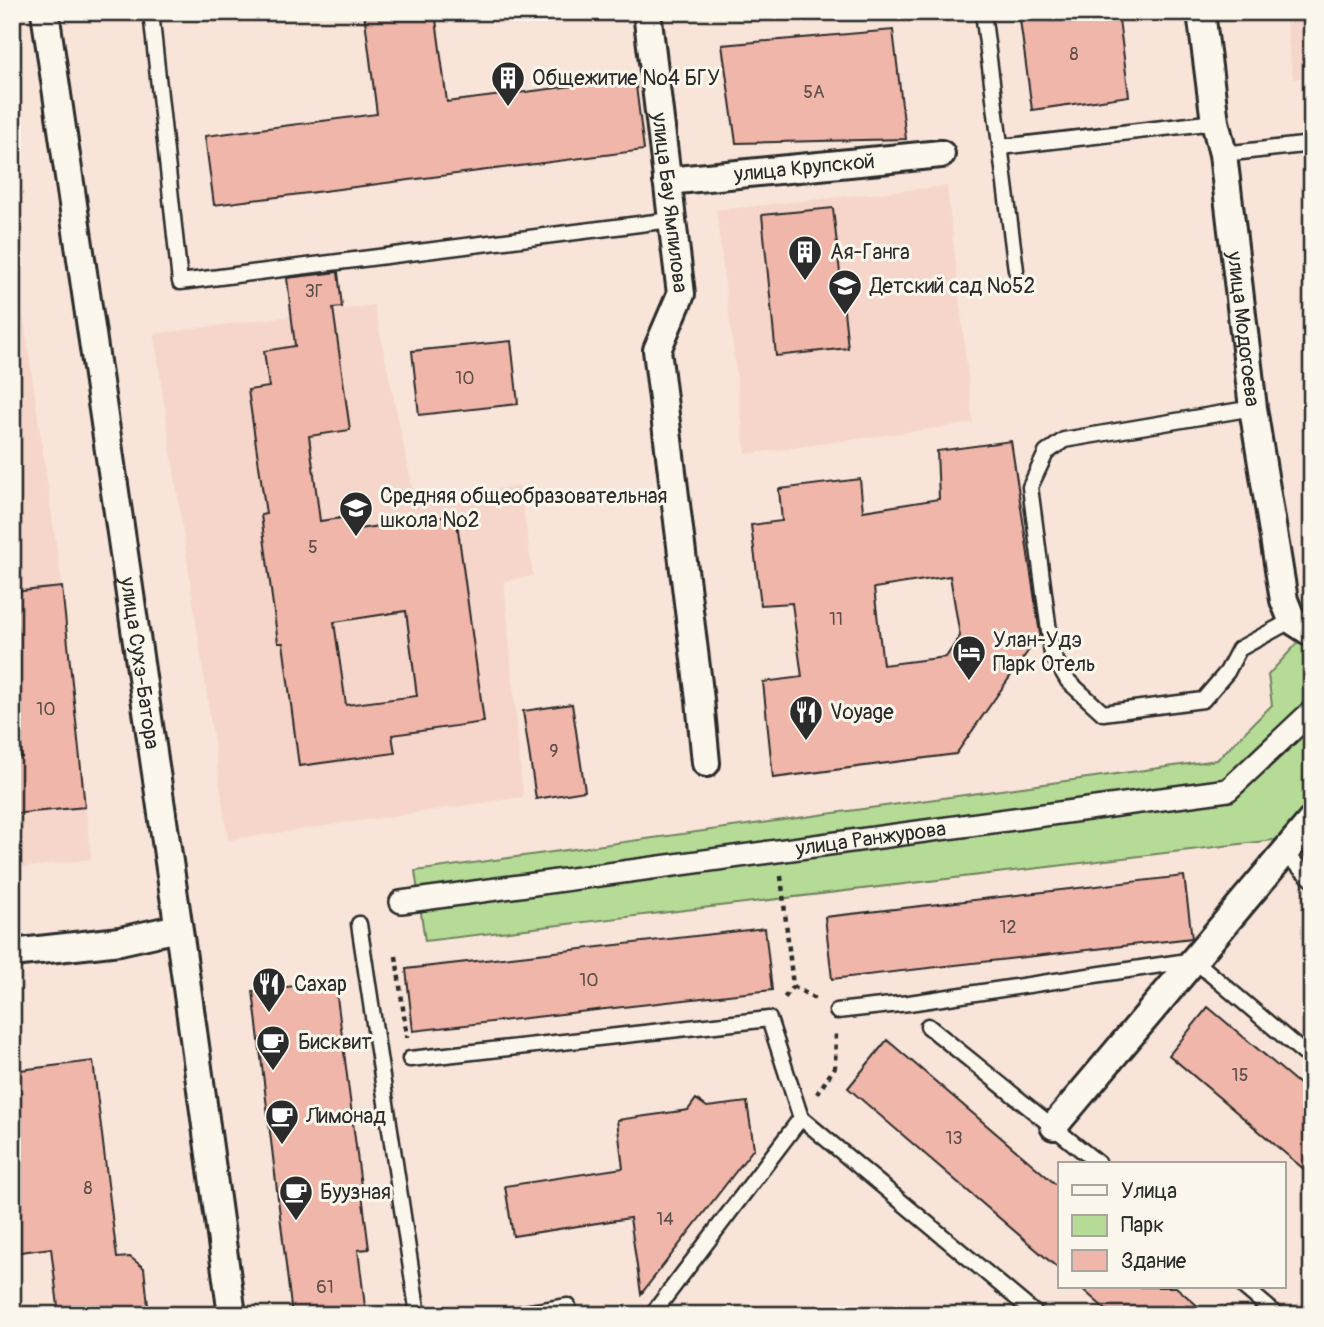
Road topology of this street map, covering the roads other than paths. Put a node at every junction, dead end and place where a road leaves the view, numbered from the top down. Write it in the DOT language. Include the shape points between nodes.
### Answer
graph roads {
  1 [pos="45,12"];
  2 [pos="151,12"];
  3 [pos="647,12"];
  4 [pos="983,12"];
  5 [pos="1201,12"];
  6 [pos="1215,122"];
  7 [pos="1312,144"];
  8 [pos="1001,147"];
  9 [pos="1223,153"];
  10 [pos="941,154"];
  11 [pos="667,181"];
  12 [pos="671,220"];
  13 [pos="1016,270"];
  14 [pos="1252,408"];
  15 [pos="1302,627"];
  16 [pos="1312,711"];
  17 [pos="706,763"];
  18 [pos="1312,820"];
  19 [pos="1284,853"];
  20 [pos="1312,879"];
  21 [pos="401,902"];
  22 [pos="359,924"];
  23 [pos="178,928"];
  24 [pos="12,953"];
  25 [pos="1194,960"];
  26 [pos="837,1011"];
  27 [pos="928,1026"];
  28 [pos="410,1059"];
  29 [pos="1312,1060"];
  30 [pos="801,1118"];
  31 [pos="1054,1126"];
  32 [pos="1097,1162"];
  33 [pos="1245,1288"];
  34 [pos="568,1306"];
  35 [pos="232,1315"];
  36 [pos="418,1315"];
  37 [pos="512,1315"];
  38 [pos="658,1315"];
  39 [pos="1037,1315"];
  40 [pos="1277,1315"];
  1 -- 23 [label="street, улица Сухэ-Батора"];
  2 -- 12 [label="lane" via="180,282"];
  3 -- 11 [label="street, улица Бау Ямпилова"];
  4 -- 8 [label="lane"];
  5 -- 6 [label="street, улица Модогоева"];
  6 -- 8 [label="lane"];
  6 -- 9 [label="street, улица Модогоева"];
  7 -- 9 [label="lane"];
  8 -- 13 [label="lane"];
  9 -- 14 [label="street, улица Модогоева"];
  10 -- 11 [label="street, улица Крупской"];
  11 -- 12 [label="street, улица Бау Ямпилова"];
  12 -- 17 [label="street, улица Бау Ямпилова" via="681,294 657,350"];
  14 -- 15 [label="street, улица Модогоева" via="1284,600"];
  14 -- 15 [label="lane" via="1064,439 1046,453 1030,487 1052,654 1068,681 1103,713 1203,700 1240,649"];
  16 -- 21 [label="street, улица Ранжурова" via="1228,790"];
  18 -- 19 [label="street"];
  19 -- 20 [label="lane"];
  19 -- 25 [label="street"];
  22 -- 36 [label="lane"];
  23 -- 24 [label="street" via="120,941"];
  23 -- 35 [label="street, улица Сухэ-Батора"];
  25 -- 26 [label="lane"];
  25 -- 29 [label="lane"];
  25 -- 31 [label="street"];
  27 -- 31 [label="lane"];
  28 -- 30 [label="lane" via="769,1019"];
  30 -- 38 [label="lane" via="657,1308"];
  30 -- 39 [label="lane"];
  31 -- 32 [label="lane"];
  33 -- 40 [label="lane"];
  34 -- 37 [label="lane"];
}
